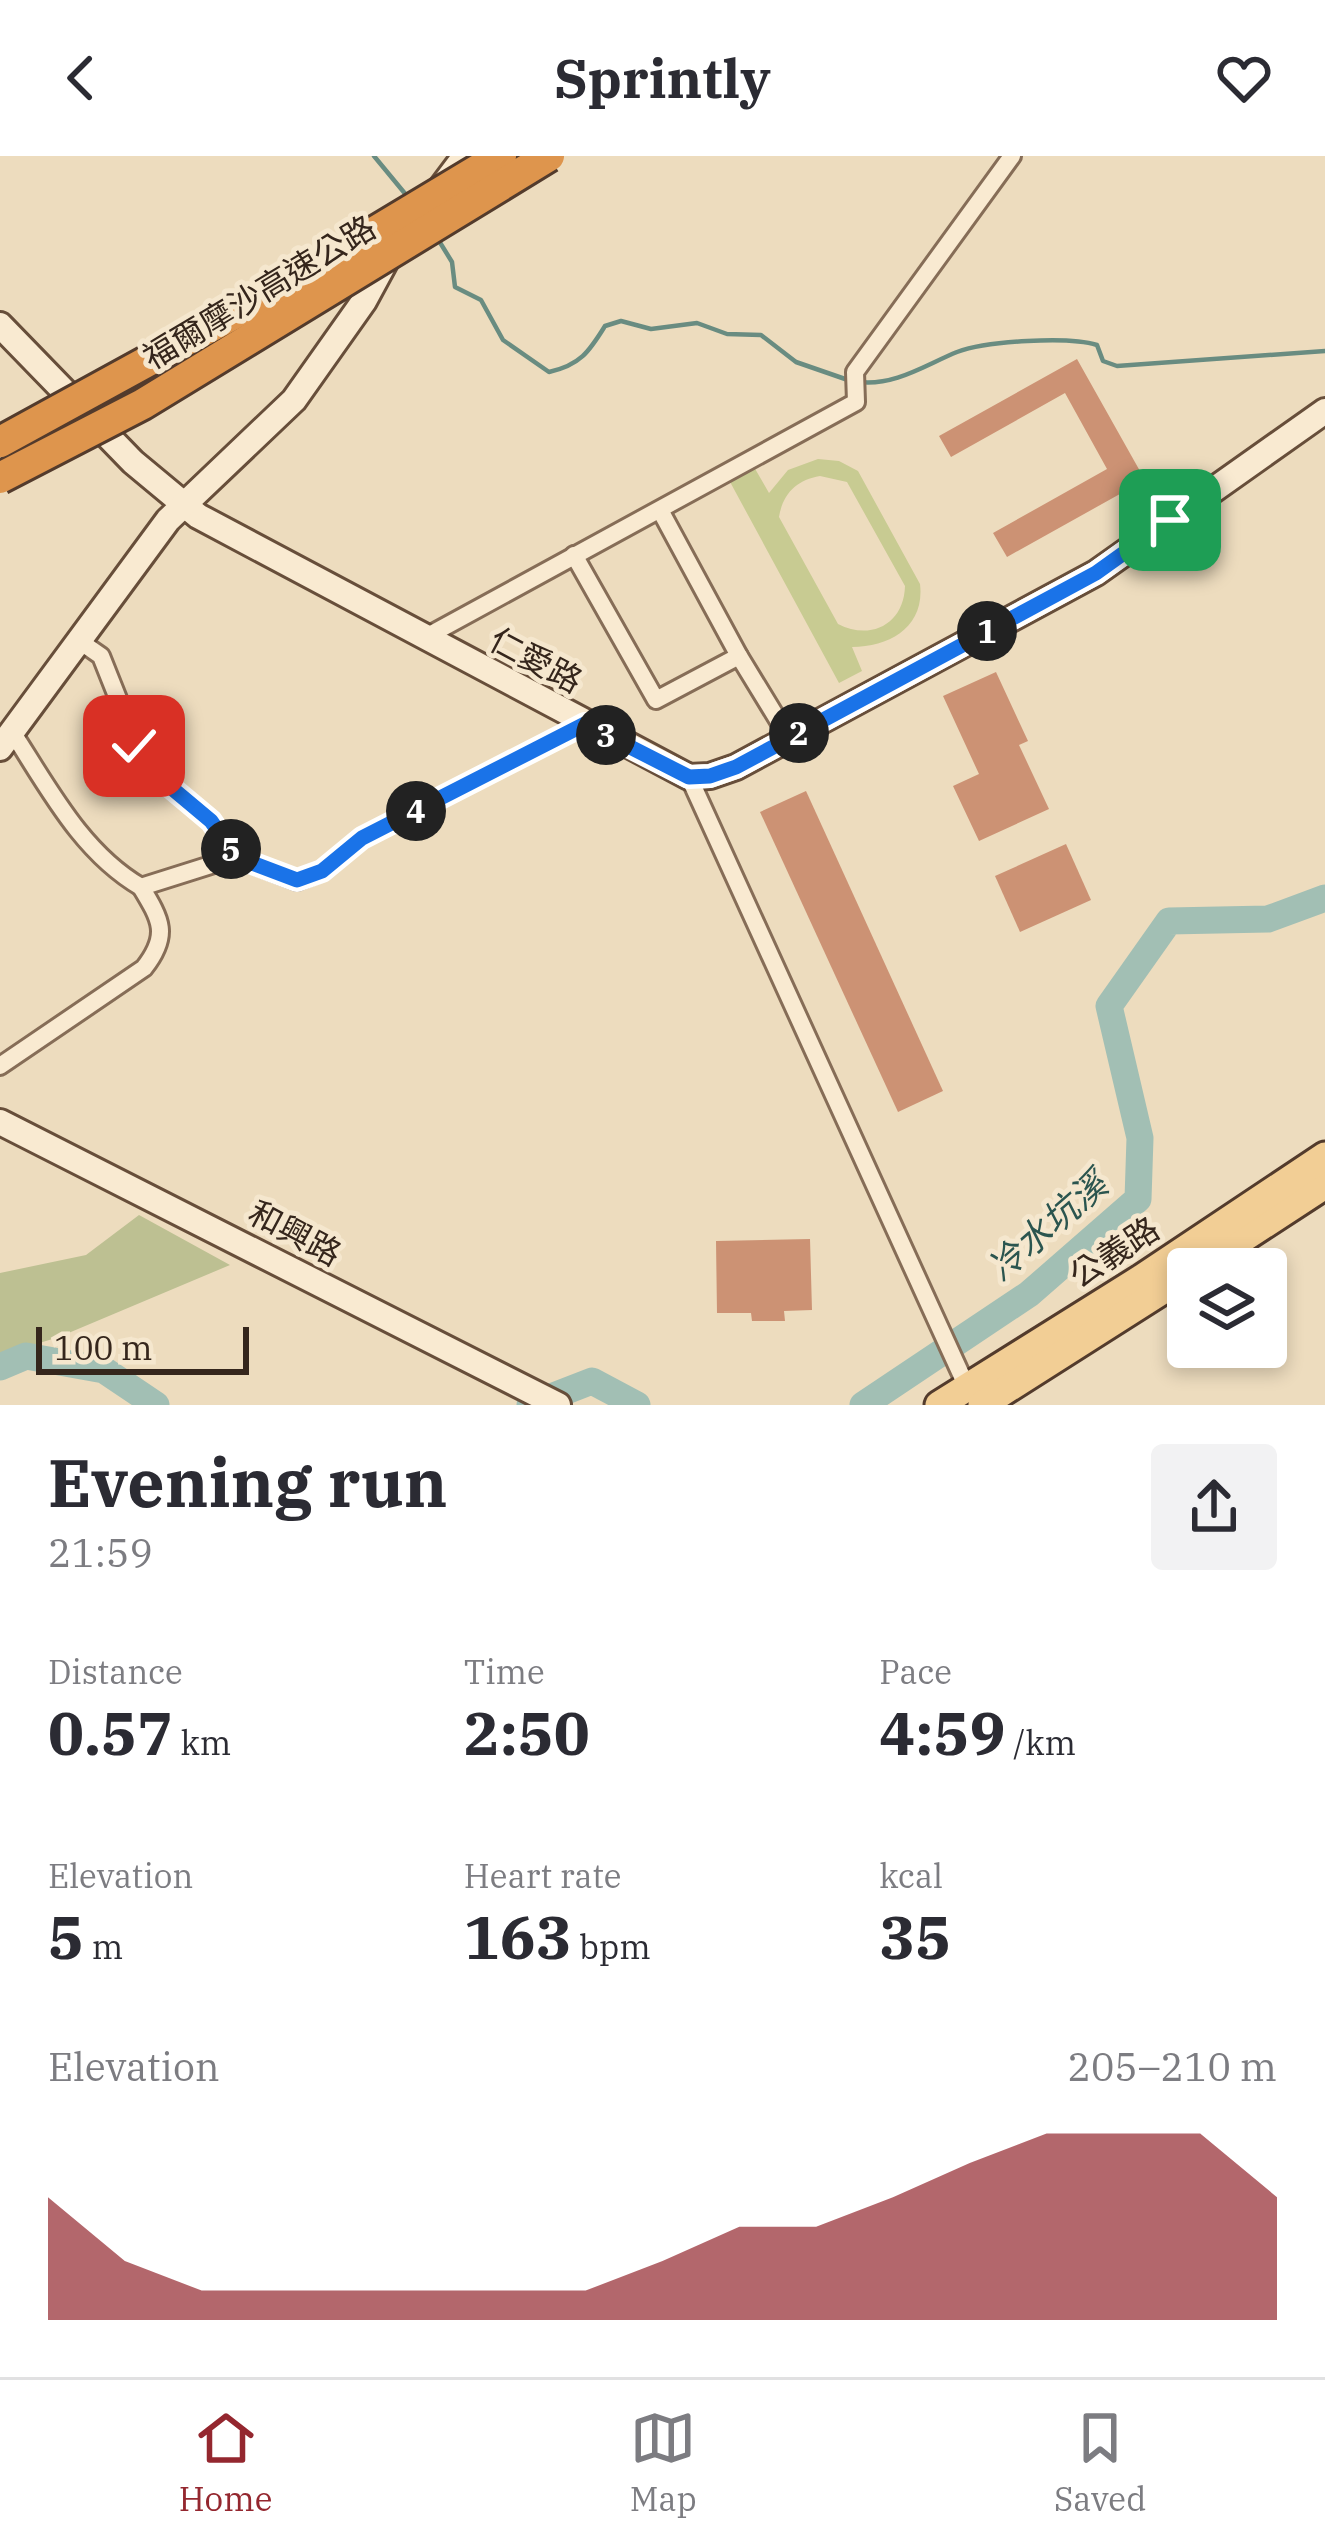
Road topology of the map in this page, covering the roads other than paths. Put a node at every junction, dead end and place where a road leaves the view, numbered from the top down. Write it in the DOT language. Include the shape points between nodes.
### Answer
graph roads {
  1 [pos="466,156"];
  2 [pos="501,156"];
  3 [pos="549,156"];
  4 [pos="1012,156"];
  5 [pos="0,325"];
  6 [pos="1325,411"];
  7 [pos="0,442"];
  8 [pos="0,478"];
  9 [pos="184,506"];
  10 [pos="660,510"];
  11 [pos="574,555"];
  12 [pos="424,638"];
  13 [pos="78,640"];
  14 [pos="739,656"];
  15 [pos="585,724"];
  16 [pos="789,738"];
  17 [pos="6,739"];
  18 [pos="689,777"];
  19 [pos="236,857"];
  20 [pos="141,887"];
  21 [pos="0,1066"];
  22 [pos="0,1122"];
  23 [pos="1325,1156"];
  24 [pos="1325,1185"];
  25 [pos="1228,1248"];
  26 [pos="1167,1285"];
  27 [pos="971,1392"];
  28 [pos="558,1405"];
  29 [pos="939,1405"];
  1 -- 9 [label="street" via="379,268 294,400"];
  2 -- 7 [label="highway, 福爾摩沙高速公路, bridge"];
  3 -- 8 [label="highway, 福爾摩沙高速公路, bridge" via="143,404"];
  4 -- 10 [label="street" via="855,381 856,402"];
  5 -- 9 [label="street, 仁愛路"];
  6 -- 16 [label="street" via="1096,573"];
  9 -- 12 [label="street, 仁愛路"];
  9 -- 13 [label="street"];
  10 -- 11 [label="street"];
  10 -- 14 [label="street"];
  11 -- 12 [label="street"];
  11 -- 14 [label="street" via="656,700"];
  12 -- 15 [label="street, 仁愛路"];
  13 -- 17 [label="street"];
  13 -- 19 [label="street" via="101,656 143,764 211,821"];
  14 -- 16 [label="street"];
  15 -- 18 [label="street, 仁愛路"];
  15 -- 19 [label="street" via="362,838 322,871 297,880"];
  16 -- 18 [label="street" via="736,767"];
  17 -- 20 [label="street" via="88,846"];
  18 -- 27 [label="street"];
  19 -- 20 [label="street"];
  20 -- 21 [label="street" via="159,918 156,952"];
  22 -- 28 [label="street, 和興路"];
  23 -- 27 [label="main road, 公義路"];
  24 -- 25 [label="main road, 公義路"];
  26 -- 27 [label="main road, 公義路"];
  27 -- 29 [label="main road, 公義路"];
}
